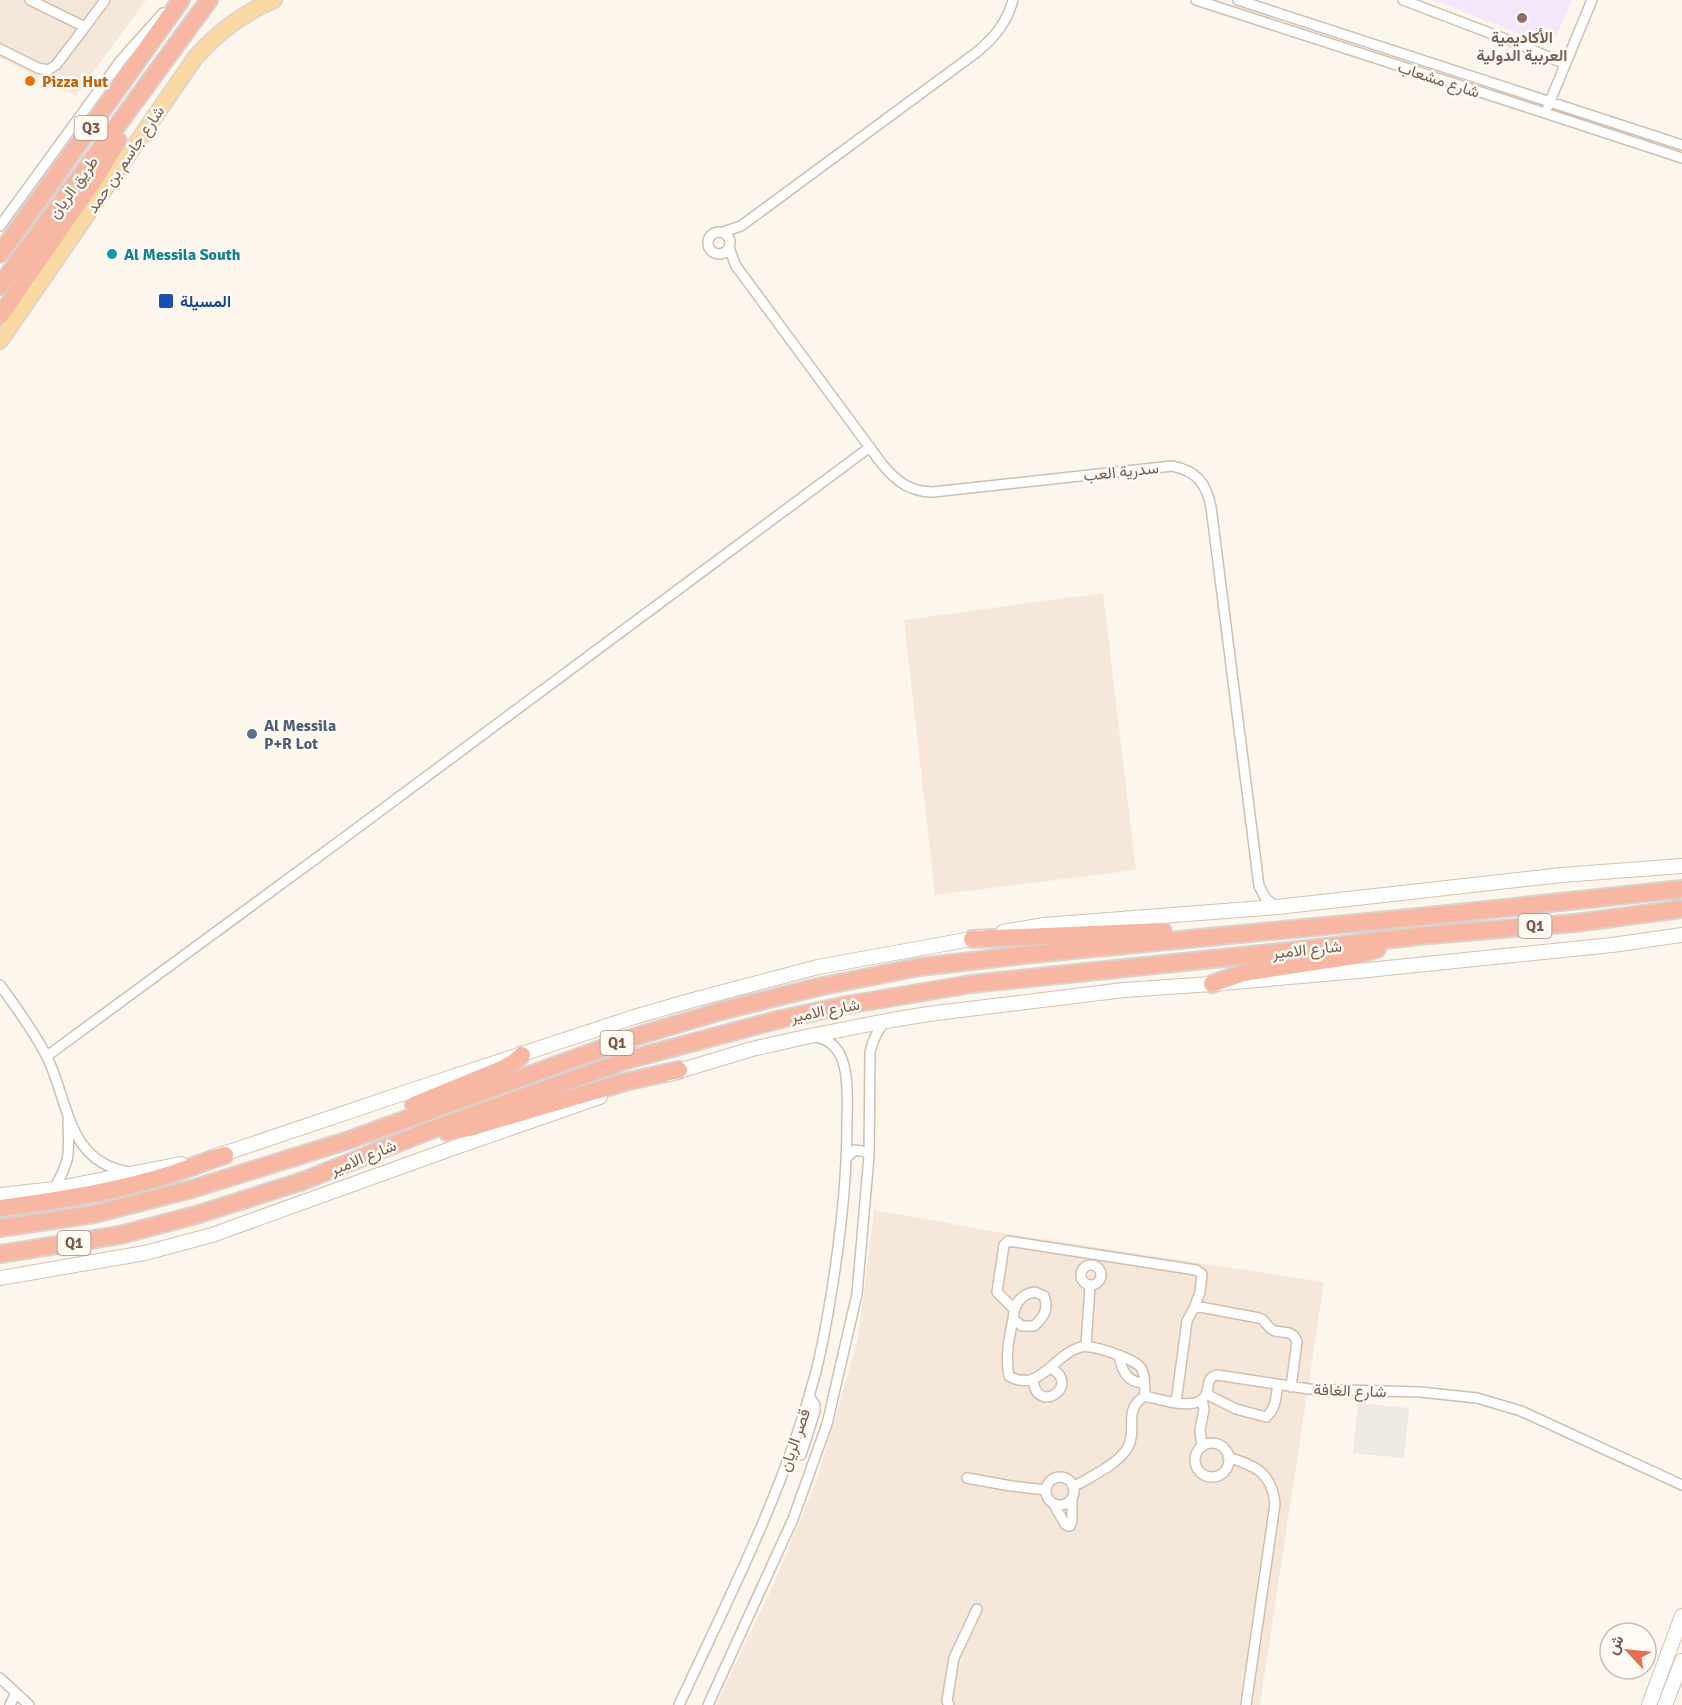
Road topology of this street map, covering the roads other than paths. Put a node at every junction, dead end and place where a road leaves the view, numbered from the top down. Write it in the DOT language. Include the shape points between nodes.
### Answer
graph roads {
  1 [pos="30,0"];
  2 [pos="105,0"];
  3 [pos="174,0"];
  4 [pos="181,0"];
  5 [pos="209,0"];
  6 [pos="261,0"];
  7 [pos="274,0"];
  8 [pos="1013,0"];
  9 [pos="1196,0"];
  10 [pos="1238,0"];
  11 [pos="1403,0"];
  12 [pos="1592,0"];
  13 [pos="1308,23"];
  14 [pos="85,27"];
  15 [pos="1305,35"];
  16 [pos="179,41"];
  17 [pos="0,49"];
  18 [pos="1565,64"];
  19 [pos="1549,103"];
  20 [pos="1545,112"];
  21 [pos="1682,146"];
  22 [pos="1682,158"];
  23 [pos="95,179"];
  24 [pos="0,226"];
  25 [pos="741,226"];
  26 [pos="723,232"];
  27 [pos="729,244"];
  28 [pos="0,254"];
  29 [pos="720,254"];
  30 [pos="736,266"];
  31 [pos="0,286"];
  32 [pos="0,316"];
  33 [pos="0,341"];
  34 [pos="870,447"];
  35 [pos="1682,866"];
  36 [pos="1259,886"];
  37 [pos="1682,889"];
  38 [pos="1277,907"];
  39 [pos="1682,909"];
  40 [pos="1246,910"];
  41 [pos="1251,933"];
  42 [pos="1682,935"];
  43 [pos="1418,936"];
  44 [pos="972,939"];
  45 [pos="1212,984"];
  46 [pos="0,985"];
  47 [pos="886,1021"];
  48 [pos="810,1036"];
  49 [pos="522,1055"];
  50 [pos="47,1056"];
  51 [pos="679,1070"];
  52 [pos="68,1118"];
  53 [pos="428,1131"];
  54 [pos="349,1140"];
  55 [pos="225,1155"];
  56 [pos="870,1156"];
  57 [pos="847,1157"];
  58 [pos="134,1173"];
  59 [pos="54,1189"];
  60 [pos="0,1195"];
  61 [pos="0,1208"];
  62 [pos="0,1228"];
  63 [pos="0,1254"];
  64 [pos="0,1278"];
  65 [pos="1090,1286"];
  66 [pos="1195,1306"];
  67 [pos="1014,1309"];
  68 [pos="1013,1319"];
  69 [pos="1086,1346"];
  70 [pos="1119,1356"];
  71 [pos="1050,1368"];
  72 [pos="1033,1380"];
  73 [pos="1144,1383"];
  74 [pos="1278,1384"];
  75 [pos="1291,1386"];
  76 [pos="809,1396"];
  77 [pos="1145,1396"];
  78 [pos="1204,1397"];
  79 [pos="1176,1403"];
  80 [pos="1202,1447"];
  81 [pos="790,1453"];
  82 [pos="801,1455"];
  83 [pos="815,1457"];
  84 [pos="1228,1457"];
  85 [pos="967,1478"];
  86 [pos="1682,1485"];
  87 [pos="1073,1486"];
  88 [pos="1046,1491"];
  89 [pos="1072,1499"];
  90 [pos="1053,1503"];
  91 [pos="977,1609"];
  92 [pos="1682,1616"];
  93 [pos="1682,1661"];
  94 [pos="0,1678"];
  95 [pos="16,1693"];
  96 [pos="10,1705"];
  97 [pos="29,1705"];
  98 [pos="679,1705"];
  99 [pos="708,1705"];
  100 [pos="948,1705"];
  101 [pos="1246,1705"];
  102 [pos="1649,1705"];
  103 [pos="1665,1705"];
  1 -- 14 [label="street"];
  2 -- 14 [label="street"];
  3 -- 24 [label="street" via="122,60"];
  4 -- 28 [label="highway, طريق الريان / Q3"];
  5 -- 16 [label="highway, طريق الريان / Q3"];
  6 -- 23 [label="main road" via="218,24 199,42"];
  7 -- 33 [label="main road, شارع جاسم بن حمد" via="222,31 195,58"];
  8 -- 25 [label="street" via="1004,23 986,44"];
  9 -- 15 [label="street, شارع مشعاب"];
  10 -- 13 [label="street, شارع مشعاب"];
  11 -- 18 [label="street"];
  12 -- 18 [label="street"];
  13 -- 15 [label="street"];
  13 -- 19 [label="street, شارع مشعاب"];
  14 -- 17 [label="street" via="48,70"];
  15 -- 20 [label="street, شارع مشعاب"];
  16 -- 23 [label="highway" via="163,76"];
  16 -- 31 [label="highway, طريق الريان / Q3"];
  18 -- 19 [label="street"];
  19 -- 20 [label="street"];
  19 -- 21 [label="street, شارع مشعاب"];
  20 -- 22 [label="street, شارع مشعاب"];
  23 -- 32 [label="highway"];
  25 -- 26 [label="street"];
  25 -- 27 [label="street"];
  26 -- 27 [label="street"];
  26 -- 29 [label="street" via="713,233 707,242 711,252"];
  27 -- 29 [label="street"];
  27 -- 30 [label="street, سدرية العب"];
  29 -- 30 [label="street, سدرية العب"];
  30 -- 34 [label="street, سدرية العب"];
  34 -- 36 [label="street, سدرية العب" via="899,482 922,492 1173,465 1185,468 1204,484 1211,507"];
  34 -- 50 [label="street"];
  35 -- 38 [label="main road" via="1562,875"];
  36 -- 38 [label="street" via="1266,899"];
  36 -- 40 [label="street" via="1255,900"];
  37 -- 41 [label="highway, شارع الامير / Q1"];
  38 -- 40 [label="main road"];
  39 -- 43 [label="highway, شارع الامير / Q1" via="1575,923"];
  40 -- 44 [label="main road" via="1044,926"];
  41 -- 44 [label="highway" via="1200,930"];
  41 -- 54 [label="highway, شارع الامير / Q1" via="919,967 818,987 634,1037"];
  42 -- 45 [label="main road, شارع الامير"];
  43 -- 45 [label="highway" via="1354,956 1243,973"];
  43 -- 53 [label="highway, شارع الامير / Q1" via="971,984 847,1005 627,1060"];
  44 -- 49 [label="main road" via="818,967 654,1012"];
  45 -- 47 [label="main road, شارع الامير" via="1124,990"];
  46 -- 50 [label="street"];
  47 -- 48 [label="main road, شارع الامير"];
  47 -- 56 [label="street, قصر الريان" via="873,1039 870,1052"];
  48 -- 51 [label="main road, شارع الامير"];
  48 -- 57 [label="street, قصر الريان" via="823,1038 832,1045 845,1067"];
  49 -- 54 [label="highway" via="501,1069 373,1122"];
  49 -- 55 [label="main road"];
  50 -- 52 [label="street"];
  51 -- 53 [label="highway" via="628,1081 459,1131"];
  51 -- 64 [label="main road, شارع الامير" via="212,1235 145,1253"];
  52 -- 58 [label="street" via="82,1144 99,1161"];
  52 -- 59 [label="street" via="69,1156"];
  53 -- 63 [label="highway, شارع الامير / Q1" via="303,1181 196,1215 120,1235"];
  54 -- 62 [label="highway, شارع الامير / Q1" via="192,1189 94,1214"];
  55 -- 58 [label="main road"];
  55 -- 61 [label="highway" via="119,1188"];
  56 -- 57 [label="street" via="855,1150"];
  56 -- 83 [label="street, قصر الريان" via="857,1294 827,1424"];
  57 -- 76 [label="street, قصر الريان" via="838,1250"];
  58 -- 59 [label="main road"];
  59 -- 60 [label="main road"];
  65 -- 69 [label="street"];
  66 -- 67 [label="street" via="1202,1282 1202,1274 1196,1270 1008,1241 1004,1245 997,1292"];
  66 -- 75 [label="street" via="1259,1318 1275,1331 1294,1336 1297,1341"];
  66 -- 79 [label="street" via="1187,1321"];
  67 -- 68 [label="street"];
  67 -- 68 [label="street" via="1027,1293 1044,1296 1047,1304 1044,1317 1034,1326 1022,1326"];
  68 -- 72 [label="street" via="1006,1364 1009,1376 1019,1382"];
  69 -- 70 [label="street"];
  69 -- 71 [label="street" via="1066,1354"];
  70 -- 73 [label="street" via="1142,1369"];
  70 -- 73 [label="street" via="1126,1375"];
  71 -- 72 [label="street"];
  71 -- 72 [label="street" via="1058,1371 1062,1379 1056,1395 1039,1395"];
  73 -- 77 [label="street"];
  74 -- 75 [label="street, شارع الغافة"];
  74 -- 78 [label="street, شارع الغافة" via="1216,1375 1208,1381"];
  74 -- 78 [label="street" via="1274,1406 1266,1417"];
  75 -- 86 [label="street, شارع الغافة" via="1477,1398 1521,1411"];
  76 -- 81 [label="street, قصر الريان"];
  76 -- 82 [label="street" via="815,1411"];
  77 -- 79 [label="street"];
  77 -- 87 [label="street" via="1131,1412 1128,1448 1118,1459"];
  78 -- 79 [label="street" via="1194,1404"];
  78 -- 80 [label="street"];
  80 -- 84 [label="street" via="1216,1444 1224,1448"];
  80 -- 84 [label="street" via="1196,1454 1196,1464 1208,1477 1226,1470"];
  81 -- 82 [label="street"];
  81 -- 98 [label="street, قصر الريان" via="759,1532"];
  82 -- 83 [label="street"];
  83 -- 99 [label="street, قصر الريان" via="793,1519"];
  84 -- 101 [label="street" via="1254,1466 1265,1476 1273,1489 1275,1504"];
  85 -- 88 [label="street"];
  87 -- 88 [label="street" via="1058,1477 1050,1481"];
  87 -- 89 [label="street"];
  88 -- 90 [label="street"];
  89 -- 90 [label="street" via="1061,1505"];
  89 -- 90 [label="street" via="1070,1526"];
  91 -- 100 [label="street" via="954,1658"];
  92 -- 102 [label="main road"];
  93 -- 103 [label="main road"];
  94 -- 95 [label="street"];
  95 -- 96 [label="street"];
  95 -- 97 [label="street"];
}
